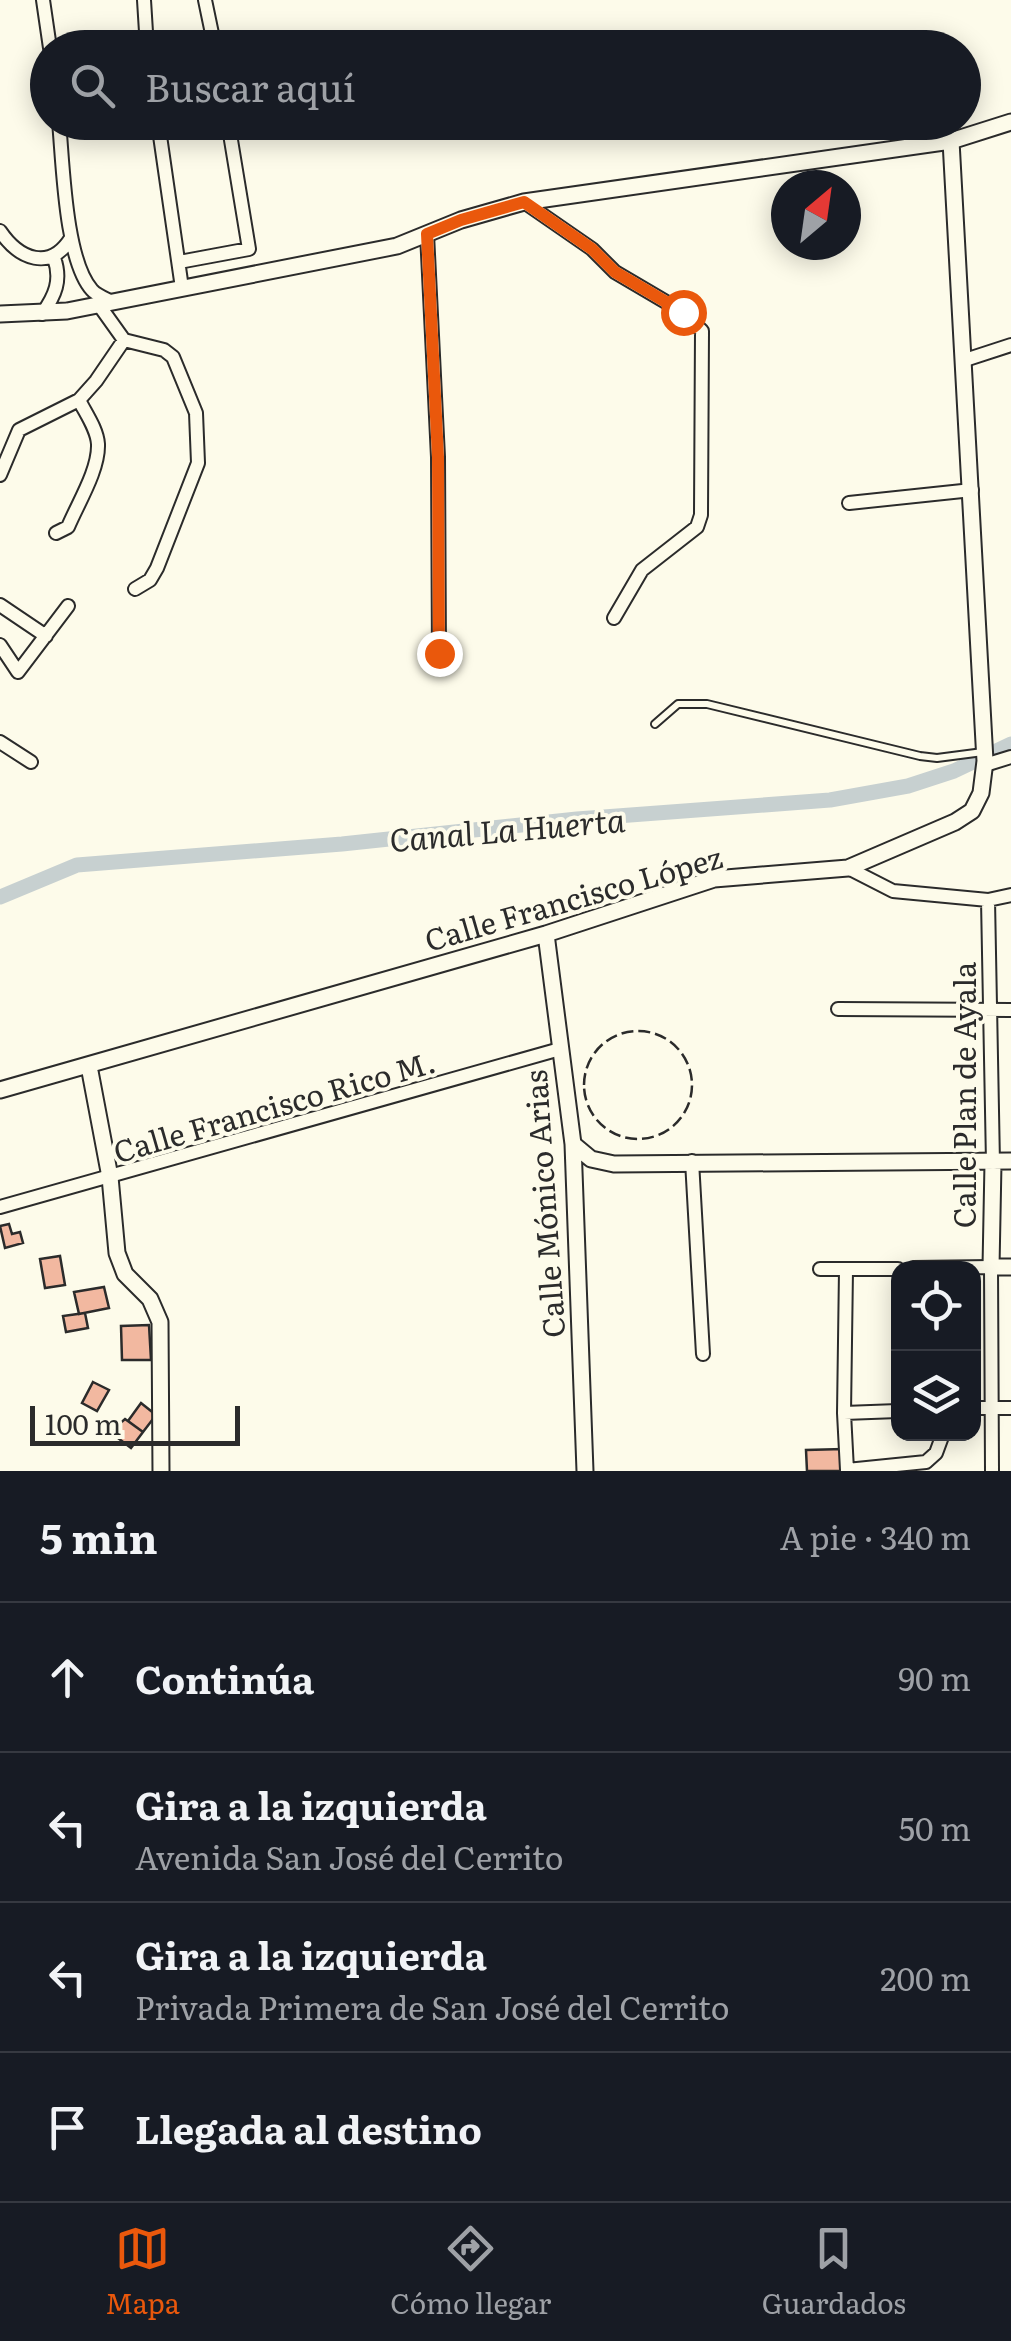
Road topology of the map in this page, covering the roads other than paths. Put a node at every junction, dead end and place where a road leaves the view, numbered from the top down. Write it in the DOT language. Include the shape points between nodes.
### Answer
graph roads {
  1 [pos="43,0"];
  2 [pos="144,0"];
  3 [pos="206,0"];
  4 [pos="47,30"];
  5 [pos="146,30"];
  6 [pos="212,30"];
  7 [pos="1011,122"];
  8 [pos="981,132"];
  9 [pos="61,140"];
  10 [pos="161,140"];
  11 [pos="231,140"];
  12 [pos="954,140"];
  13 [pos="951,141"];
  14 [pos="524,202"];
  15 [pos="0,231"];
  16 [pos="427,234"];
  17 [pos="71,238"];
  18 [pos="54,258"];
  19 [pos="179,262"];
  20 [pos="182,288"];
  21 [pos="105,304"];
  22 [pos="0,314"];
  23 [pos="42,314"];
  24 [pos="124,340"];
  25 [pos="1011,344"];
  26 [pos="965,360"];
  27 [pos="79,400"];
  28 [pos="0,475"];
  29 [pos="972,490"];
  30 [pos="849,503"];
  31 [pos="56,533"];
  32 [pos="135,589"];
  33 [pos="0,605"];
  34 [pos="68,606"];
  35 [pos="614,618"];
  36 [pos="46,636"];
  37 [pos="0,645"];
  38 [pos="439,653"];
  39 [pos="655,724"];
  40 [pos="0,742"];
  41 [pos="1011,757"];
  42 [pos="985,758"];
  43 [pos="31,762"];
  44 [pos="848,868"];
  45 [pos="1011,895"];
  46 [pos="988,900"];
  47 [pos="546,934"];
  48 [pos="838,1008"];
  49 [pos="1011,1010"];
  50 [pos="992,1012"];
  51 [pos="560,1049"];
  52 [pos="89,1066"];
  53 [pos="0,1090"];
  54 [pos="572,1144"];
  55 [pos="1011,1160"];
  56 [pos="692,1162"];
  57 [pos="993,1163"];
  58 [pos="110,1177"];
  59 [pos="0,1207"];
  60 [pos="981,1267"];
  61 [pos="991,1267"];
  62 [pos="1011,1267"];
  63 [pos="820,1269"];
  64 [pos="891,1269"];
  65 [pos="846,1270"];
  66 [pos="703,1354"];
  67 [pos="990,1407"];
  68 [pos="981,1408"];
  69 [pos="1011,1408"];
  70 [pos="891,1412"];
  71 [pos="844,1413"];
  72 [pos="940,1441"];
  73 [pos="847,1470"];
  74 [pos="161,1471"];
  75 [pos="586,1471"];
  76 [pos="992,1471"];
  1 -- 4 [label="street"];
  2 -- 5 [label="street"];
  3 -- 6 [label="street"];
  7 -- 8 [label="street"];
  9 -- 17 [label="street"];
  10 -- 19 [label="street"];
  11 -- 19 [label="street" via="250,249"];
  12 -- 13 [label="street"];
  13 -- 14 [label="street"];
  13 -- 26 [label="street, Calle Francisco López"];
  14 -- 16 [label="street"];
  14 -- 35 [label="street" via="702,332 701,515 697,527 642,570"];
  15 -- 18 [label="street" via="20,253"];
  16 -- 20 [label="street" via="397,246"];
  16 -- 38 [label="street"];
  17 -- 18 [label="street"];
  17 -- 21 [label="street" via="92,290"];
  18 -- 23 [label="street" via="54,296"];
  19 -- 20 [label="street"];
  20 -- 21 [label="street"];
  21 -- 23 [label="street"];
  21 -- 24 [label="street"];
  22 -- 23 [label="street"];
  24 -- 27 [label="street"];
  24 -- 32 [label="street" via="173,357 196,413 198,463 157,568"];
  25 -- 26 [label="street"];
  26 -- 29 [label="street, Calle Francisco López"];
  27 -- 28 [label="street" via="19,430"];
  27 -- 31 [label="street" via="98,446 68,527"];
  29 -- 30 [label="street"];
  29 -- 42 [label="street, Calle Francisco López"];
  33 -- 36 [label="street"];
  34 -- 36 [label="street"];
  36 -- 37 [label="street" via="18,672"];
  39 -- 42 [label="lane" via="678,704 707,704 920,756"];
  40 -- 43 [label="street"];
  41 -- 42 [label="street"];
  42 -- 44 [label="street, Calle Francisco López" via="982,793 972,810"];
  44 -- 46 [label="street" via="893,890"];
  44 -- 47 [label="street, Calle Francisco López" via="714,879"];
  45 -- 46 [label="street"];
  46 -- 50 [label="street, Calle Plan de Ayala"];
  47 -- 51 [label="street, Calle Mónico Arias"];
  47 -- 52 [label="street, Calle Francisco López"];
  48 -- 50 [label="street"];
  49 -- 50 [label="street"];
  50 -- 57 [label="street, Calle Plan de Ayala"];
  51 -- 54 [label="street, Calle Mónico Arias"];
  51 -- 58 [label="street, Calle Francisco Rico M."];
  52 -- 53 [label="street, Calle Francisco López"];
  52 -- 58 [label="street"];
  54 -- 56 [label="street" via="614,1164"];
  54 -- 75 [label="street, Calle Mónico Arias"];
  55 -- 57 [label="street"];
  56 -- 57 [label="street"];
  56 -- 66 [label="street"];
  57 -- 61 [label="street, Calle Plan de Ayala"];
  58 -- 59 [label="street, Calle Francisco Rico M."];
  58 -- 74 [label="street" via="117,1253 160,1322"];
  60 -- 61 [label="street"];
  61 -- 62 [label="street"];
  61 -- 67 [label="street, Calle Plan de Ayala"];
  63 -- 65 [label="street"];
  64 -- 65 [label="street"];
  65 -- 71 [label="street"];
  67 -- 68 [label="street"];
  67 -- 69 [label="street"];
  67 -- 76 [label="street, Calle Plan de Ayala"];
  70 -- 71 [label="street"];
  71 -- 73 [label="street"];
  72 -- 73 [label="street" via="926,1462"];
}
